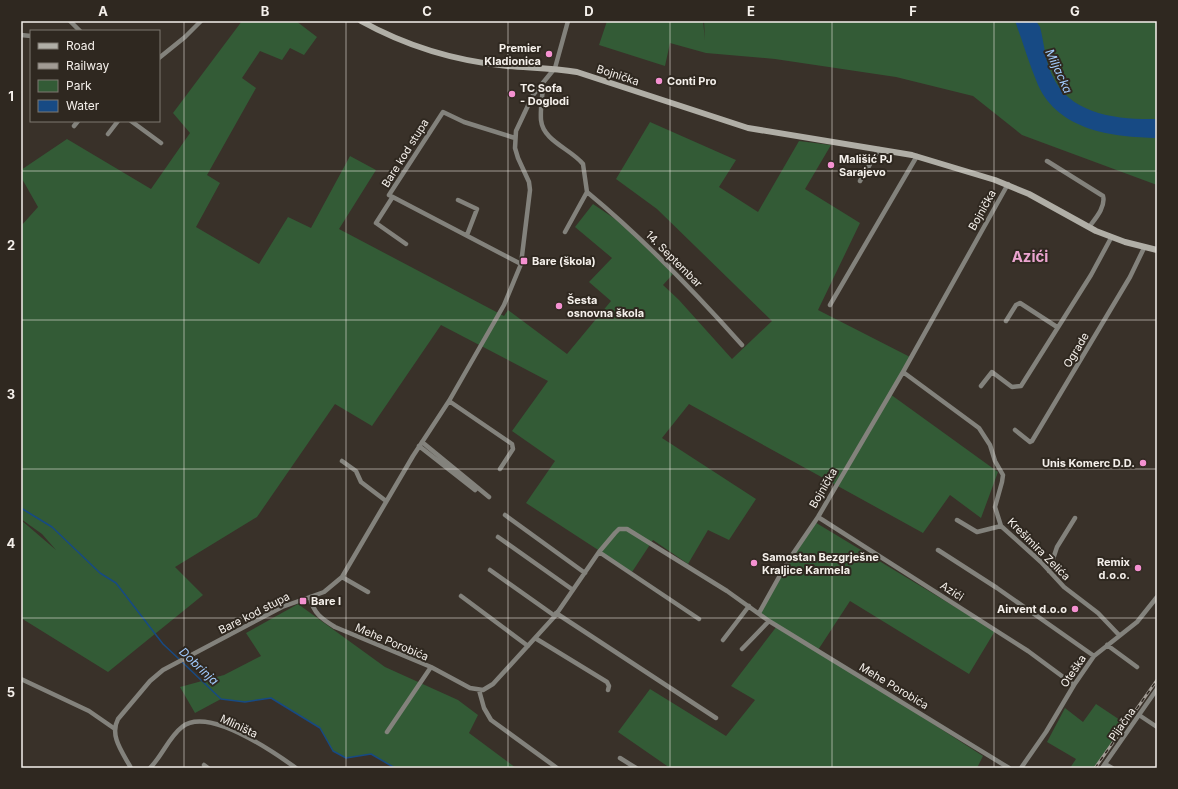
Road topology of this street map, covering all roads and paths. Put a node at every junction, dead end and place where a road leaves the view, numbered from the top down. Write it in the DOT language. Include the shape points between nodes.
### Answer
graph roads {
  1 [pos="70,21"];
  2 [pos="201,21"];
  3 [pos="361,21"];
  4 [pos="568,21"];
  5 [pos="79,30"];
  6 [pos="160,57"];
  7 [pos="555,68"];
  8 [pos="543,83"];
  9 [pos="77,122"];
  10 [pos="117,122"];
  11 [pos="132,122"];
  12 [pos="74,126"];
  13 [pos="108,134"];
  14 [pos="515,138"];
  15 [pos="160,143"];
  16 [pos="879,149"];
  17 [pos="917,156"];
  18 [pos="1047,161"];
  19 [pos="860,181"];
  20 [pos="1008,184"];
  21 [pos="587,192"];
  22 [pos="392,198"];
  23 [pos="458,200"];
  24 [pos="1089,228"];
  25 [pos="565,232"];
  26 [pos="466,235"];
  27 [pos="1111,238"];
  28 [pos="406,244"];
  29 [pos="1144,248"];
  30 [pos="1157,250"];
  31 [pos="521,264"];
  32 [pos="830,305"];
  33 [pos="1006,322"];
  34 [pos="1057,326"];
  35 [pos="742,344"];
  36 [pos="903,372"];
  37 [pos="981,386"];
  38 [pos="450,401"];
  39 [pos="1015,430"];
  40 [pos="421,444"];
  41 [pos="342,462"];
  42 [pos="500,468"];
  43 [pos="475,490"];
  44 [pos="489,497"];
  45 [pos="386,501"];
  46 [pos="505,515"];
  47 [pos="818,517"];
  48 [pos="1075,518"];
  49 [pos="957,520"];
  50 [pos="1001,526"];
  51 [pos="498,537"];
  52 [pos="938,550"];
  53 [pos="599,552"];
  54 [pos="490,570"];
  55 [pos="1049,570"];
  56 [pos="586,573"];
  57 [pos="342,577"];
  58 [pos="573,590"];
  59 [pos="368,592"];
  60 [pos="461,596"];
  61 [pos="310,597"];
  62 [pos="1157,597"];
  63 [pos="749,606"];
  64 [pos="759,613"];
  65 [pos="555,614"];
  66 [pos="699,619"];
  67 [pos="769,621"];
  68 [pos="1119,635"];
  69 [pos="535,638"];
  70 [pos="723,640"];
  71 [pos="1106,645"];
  72 [pos="528,646"];
  73 [pos="742,649"];
  74 [pos="1094,656"];
  75 [pos="431,667"];
  76 [pos="1137,667"];
  77 [pos="21,679"];
  78 [pos="1074,685"];
  79 [pos="1157,689"];
  80 [pos="479,690"];
  81 [pos="608,690"];
  82 [pos="1139,715"];
  83 [pos="716,718"];
  84 [pos="1157,727"];
  85 [pos="115,729"];
  86 [pos="387,732"];
  87 [pos="620,758"];
  88 [pos="289,763"];
  89 [pos="1104,766"];
  90 [pos="130,768"];
  91 [pos="150,768"];
  92 [pos="286,768"];
  93 [pos="296,768"];
  94 [pos="557,768"];
  95 [pos="636,768"];
  96 [pos="1009,768"];
  97 [pos="1021,768"];
  98 [pos="1112,768"];
  1 -- 5 [label="street"];
  2 -- 6 [label="street"];
  3 -- 7 [label="main road, Bojnička" via="436,53 507,66"];
  4 -- 7 [label="street"];
  7 -- 8 [label="street, Bare kod stupa"];
  7 -- 16 [label="main road, Bojnička" via="577,72 748,128"];
  8 -- 14 [label="street, Bare kod stupa" via="534,95"];
  8 -- 21 [label="street" via="543,127 583,164"];
  9 -- 12 [label="street"];
  10 -- 13 [label="street"];
  11 -- 15 [label="street"];
  14 -- 22 [label="street, Bare kod stupa" via="464,122 443,112 389,195"];
  14 -- 31 [label="street, Bare kod stupa" via="518,158 530,190"];
  16 -- 17 [label="main road, Bojnička"];
  16 -- 19 [label="street"];
  17 -- 20 [label="main road, Bojnička"];
  17 -- 32 [label="street"];
  18 -- 24 [label="street" via="1103,196 1104,204"];
  20 -- 24 [label="main road, Bojnička"];
  20 -- 36 [label="street, Bojnička"];
  21 -- 25 [label="street"];
  21 -- 35 [label="street, 14. Septembar" via="630,228 688,284"];
  22 -- 26 [label="street, Bare kod stupa"];
  22 -- 28 [label="street" via="376,223"];
  23 -- 26 [label="street" via="477,209"];
  24 -- 27 [label="main road, Bojnička"];
  26 -- 31 [label="street, Bare kod stupa"];
  27 -- 29 [label="main road, Bojnička"];
  27 -- 34 [label="street" via="1091,275"];
  29 -- 30 [label="main road, Bojnička"];
  29 -- 39 [label="street, Ograde" via="1130,277 1032,441 1026,441"];
  31 -- 38 [label="street, Bare kod stupa" via="504,305"];
  33 -- 34 [label="street" via="1016,305 1020,303"];
  34 -- 37 [label="street" via="1021,386 1012,387 992,372"];
  36 -- 47 [label="street, Bojnička"];
  36 -- 50 [label="street, Krešimira Zelića" via="979,428 990,444 1002,475 995,507"];
  38 -- 40 [label="street, Bare kod stupa"];
  38 -- 42 [label="street" via="512,444 513,449"];
  40 -- 43 [label="street"];
  40 -- 44 [label="street"];
  40 -- 45 [label="street, Bare kod stupa"];
  41 -- 45 [label="street" via="357,473 361,482"];
  45 -- 57 [label="street, Bare kod stupa"];
  46 -- 56 [label="street"];
  47 -- 64 [label="street, Bojnička" via="788,561"];
  47 -- 78 [label="street, Azići" via="1022,646"];
  48 -- 55 [label="street" via="1057,547"];
  49 -- 50 [label="street" via="977,532"];
  50 -- 55 [label="street, Krešimira Zelića"];
  51 -- 58 [label="street"];
  52 -- 74 [label="street"];
  53 -- 56 [label="street, Mehe Porobića"];
  53 -- 63 [label="street, Mehe Porobića" via="619,529 627,529"];
  53 -- 66 [label="street"];
  54 -- 65 [label="street"];
  55 -- 68 [label="street, Krešimira Zelića" via="1064,587 1098,613"];
  56 -- 58 [label="street, Mehe Porobića"];
  57 -- 59 [label="street"];
  57 -- 61 [label="street, Bare kod stupa" via="324,592"];
  58 -- 65 [label="street, Mehe Porobića"];
  60 -- 72 [label="street"];
  61 -- 75 [label="street, Mehe Porobića" via="315,611 335,627"];
  61 -- 85 [label="street, Bare kod stupa" via="282,607 163,670 150,681 118,719"];
  62 -- 68 [label="street, Oteška" via="1137,622"];
  63 -- 64 [label="street, Mehe Porobića"];
  63 -- 70 [label="street"];
  64 -- 67 [label="street, Mehe Porobića"];
  65 -- 69 [label="street, Mehe Porobića"];
  65 -- 83 [label="street"];
  67 -- 73 [label="street"];
  67 -- 96 [label="street, Mehe Porobića"];
  68 -- 71 [label="street, Oteška"];
  69 -- 72 [label="street, Mehe Porobića"];
  69 -- 81 [label="street" via="607,682 610,686"];
  71 -- 74 [label="street, Oteška"];
  71 -- 76 [label="street"];
  72 -- 80 [label="street, Mehe Porobića" via="493,684"];
  74 -- 78 [label="street, Oteška"];
  75 -- 80 [label="street, Mehe Porobića" via="470,688"];
  75 -- 86 [label="street"];
  77 -- 85 [label="street" via="89,711"];
  78 -- 97 [label="street, Oteška"];
  79 -- 82 [label="street, Pijačna"];
  80 -- 94 [label="street" via="484,708 491,720"];
  82 -- 84 [label="street"];
  82 -- 89 [label="street, Pijačna"];
  85 -- 90 [label="street" via="116,740"];
  87 -- 95 [label="street"];
  88 -- 91 [label="street, Mliništa" via="236,732 218,724 198,722 182,726"];
  88 -- 92 [label="street"];
  88 -- 93 [label="street, Mliništa"];
  89 -- 98 [label="street"];
}
